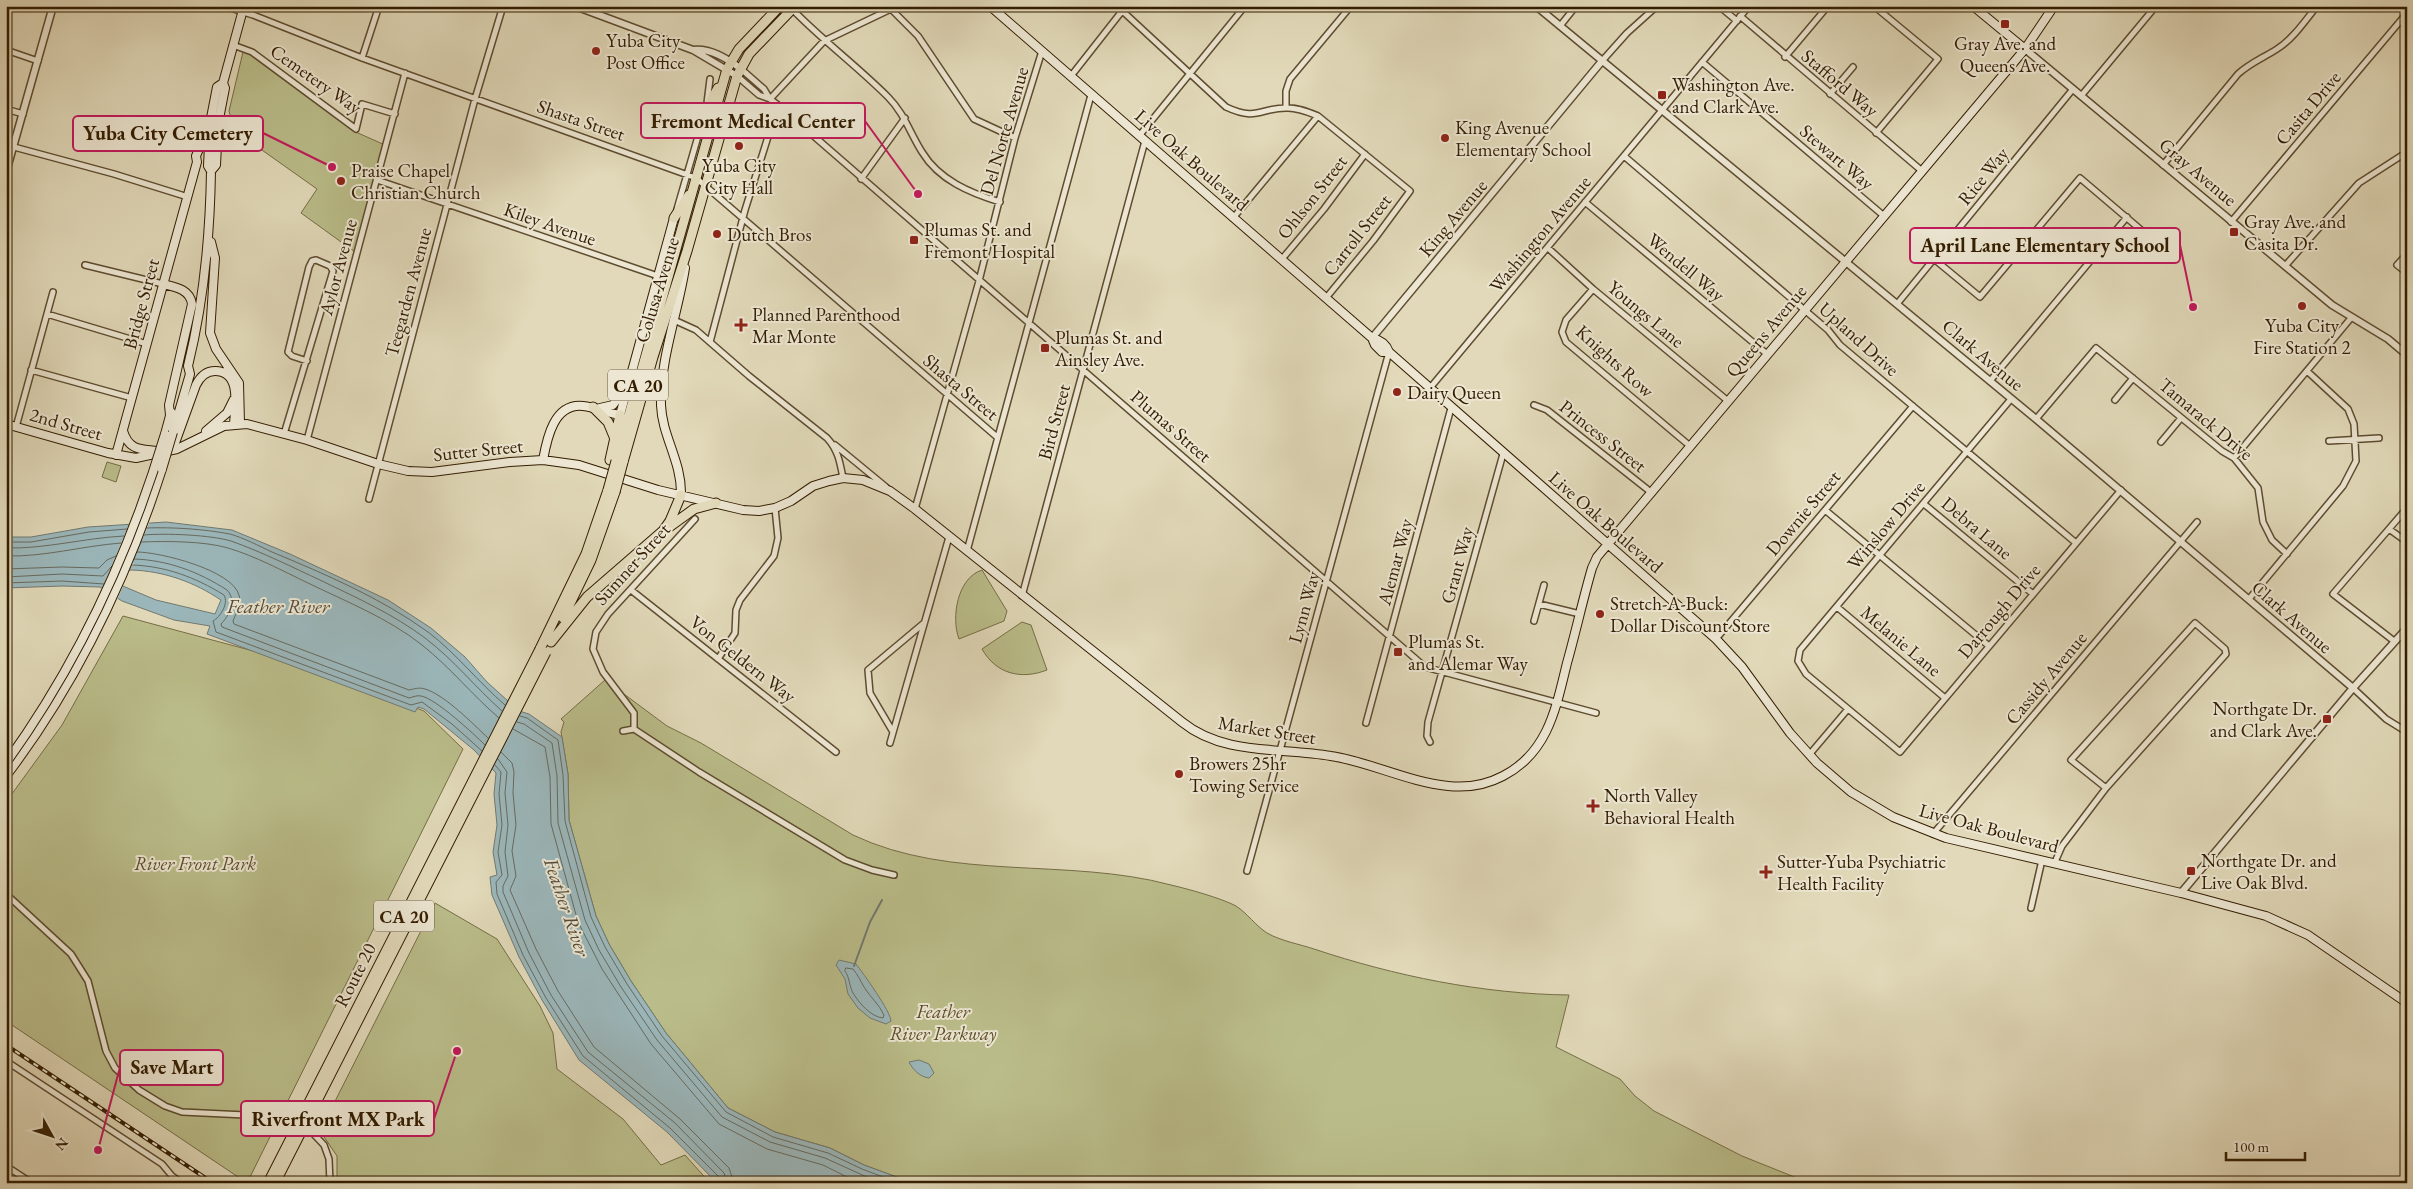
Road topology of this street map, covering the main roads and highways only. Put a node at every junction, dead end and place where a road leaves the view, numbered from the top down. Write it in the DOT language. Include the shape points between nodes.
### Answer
graph roads {
  1 [pos="780,6"];
  2 [pos="990,6"];
  3 [pos="1973,6"];
  4 [pos="2054,6"];
  5 [pos="794,8"];
  6 [pos="243,9"];
  7 [pos="2025,49"];
  8 [pos="723,82"];
  9 [pos="223,83"];
  10 [pos="705,112"];
  11 [pos="210,123"];
  12 [pos="212,171"];
  13 [pos="691,194"];
  14 [pos="674,218"];
  15 [pos="209,235"];
  16 [pos="687,251"];
  17 [pos="163,284"];
  18 [pos="188,366"];
  19 [pos="630,380"];
  20 [pos="235,395"];
  21 [pos="593,408"];
  22 [pos="170,415"];
  23 [pos="620,415"];
  24 [pos="6,424"];
  25 [pos="237,424"];
  26 [pos="123,432"];
  27 [pos="173,432"];
  28 [pos="200,437"];
  29 [pos="615,440"];
  30 [pos="165,452"];
  31 [pos="116,455"];
  32 [pos="543,460"];
  33 [pos="617,461"];
  34 [pos="843,478"];
  35 [pos="609,490"];
  36 [pos="681,495"];
  37 [pos="716,503"];
  38 [pos="663,531"];
  39 [pos="1608,545"];
  40 [pos="551,642"];
  41 [pos="543,650"];
  42 [pos="1557,703"];
  43 [pos="6,764"];
  44 [pos="6,776"];
  45 [pos="2407,1003"];
  46 [pos="268,1183"];
  47 [pos="275,1183"];
  1 -- 8 [label="highway, Colusa Avenue / CA 20" via="743,45 729,65"];
  2 -- 39 [label="main road, Live Oak Boulevard" via="1372,338 1382,352 1388,352"];
  3 -- 7 [label="main road, Gray Avenue"];
  4 -- 7 [label="main road, Queens Avenue"];
  5 -- 16 [label="highway, Colusa Avenue / CA 20" via="749,54 738,72"];
  6 -- 9 [label="main road"];
  7 -- 39 [label="main road, Queens Avenue"];
  8 -- 10 [label="highway"];
  8 -- 13 [label="highway, Colusa Avenue / CA 20" via="692,176"];
  9 -- 11 [label="main road" via="217,86"];
  9 -- 12 [label="main road" via="216,165"];
  11 -- 12 [label="main road" via="208,166"];
  11 -- 17 [label="main road, Bridge Street" via="196,156"];
  12 -- 15 [label="main road"];
  13 -- 14 [label="highway"];
  13 -- 33 [label="highway, Colusa Avenue / CA 20"];
  14 -- 19 [label="main road, Colusa Avenue"];
  15 -- 18 [label="main road" via="204,284"];
  15 -- 25 [label="main road" via="215,258 210,330 215,347 239,383"];
  16 -- 33 [label="highway, Colusa Avenue / CA 20"];
  16 -- 36 [label="main road" via="661,405 679,466"];
  17 -- 22 [label="main road" via="184,291 192,304 169,405"];
  17 -- 26 [label="main road, Bridge Street"];
  18 -- 22 [label="main road" via="183,372"];
  18 -- 27 [label="main road" via="190,374"];
  19 -- 21 [label="main road" via="613,405"];
  19 -- 23 [label="main road, Colusa Avenue"];
  20 -- 25 [label="main road"];
  20 -- 27 [label="main road" via="234,386 226,375 207,373 196,385"];
  20 -- 28 [label="main road" via="227,413"];
  21 -- 23 [label="main road"];
  21 -- 29 [label="highway" via="608,422"];
  21 -- 32 [label="main road" via="571,407 559,416 551,427"];
  22 -- 27 [label="main road"];
  23 -- 29 [label="highway"];
  24 -- 31 [label="main road, 2nd Street"];
  25 -- 28 [label="main road, Sutter Street" via="215,429"];
  25 -- 32 [label="main road, Sutter Street" via="254,425 408,471 432,472"];
  26 -- 30 [label="main road" via="127,442 135,448"];
  26 -- 31 [label="main road, Bridge Street"];
  27 -- 43 [label="main road, bridge" via="94,619 52,696"];
  27 -- 44 [label="main road, bridge" via="151,502 92,639 51,711"];
  28 -- 30 [label="main road, Sutter Street"];
  29 -- 33 [label="highway"];
  30 -- 31 [label="main road, Sutter Street" via="142,458"];
  32 -- 36 [label="main road, Sutter Street" via="580,465"];
  33 -- 35 [label="highway, Colusa Avenue / CA 20, bridge"];
  34 -- 37 [label="main road, Sutter Street" via="813,486 775,508 743,510"];
  34 -- 42 [label="main road, Market Street" via="863,480 890,491 915,508 1197,732 1222,743 1331,756 1448,786 1475,786 1498,779 1528,759 1546,734"];
  35 -- 40 [label="highway, Colusa Avenue / CA 20" via="591,560"];
  35 -- 41 [label="highway, Colusa Avenue / CA 20"];
  36 -- 37 [label="main road, Sutter Street"];
  36 -- 38 [label="highway"];
  37 -- 38 [label="highway" via="694,508"];
  38 -- 40 [label="highway" via="588,597"];
  39 -- 42 [label="main road, Queens Avenue" via="1592,568"];
  39 -- 45 [label="main road, Live Oak Boulevard" via="1716,639 1742,667 1809,754 1862,800 1934,834 2182,893 2288,925 2308,935"];
  40 -- 41 [label="highway, Colusa Avenue / CA 20"];
  41 -- 46 [label="highway, Route 20 / CA 20, bridge"];
  41 -- 47 [label="highway, Route 20 / CA 20, bridge"];
}
